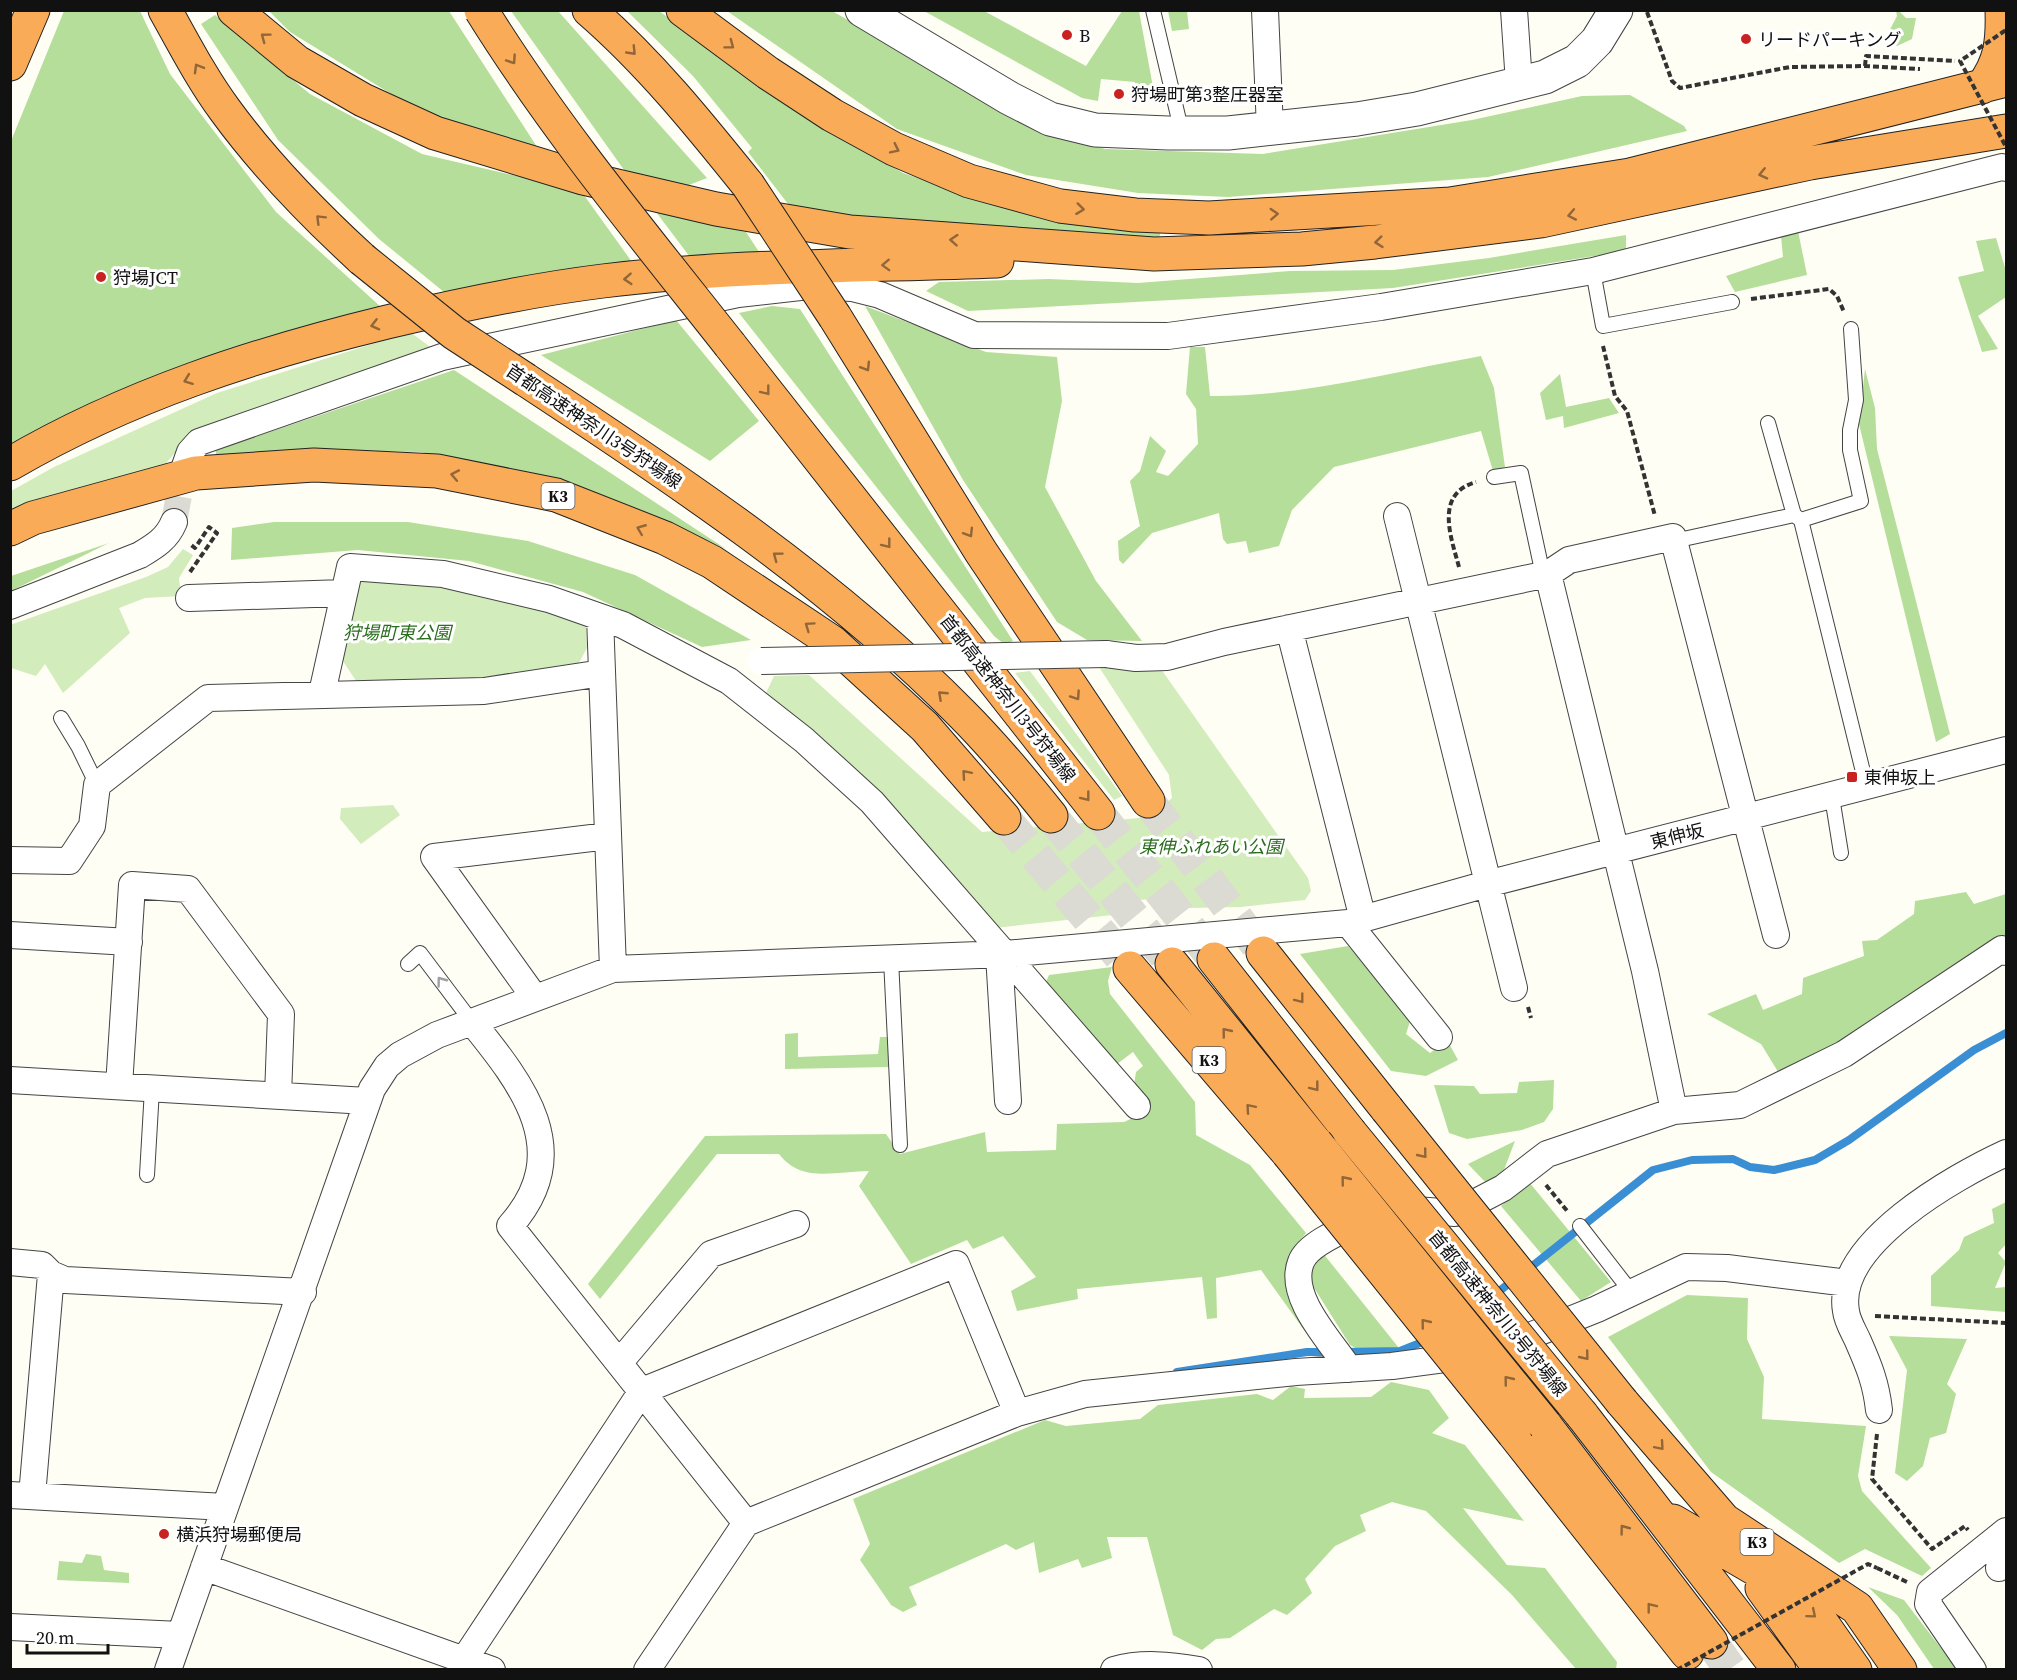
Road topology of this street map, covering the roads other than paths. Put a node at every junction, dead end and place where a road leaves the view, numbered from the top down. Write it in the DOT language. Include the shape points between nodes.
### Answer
graph roads {
  1 [pos="33,10"];
  2 [pos="165,10"];
  3 [pos="234,10"];
  4 [pos="481,10"];
  5 [pos="589,10"];
  6 [pos="683,10"];
  7 [pos="862,10"];
  8 [pos="1153,10"];
  9 [pos="1265,10"];
  10 [pos="1514,10"];
  11 [pos="1616,10"];
  12 [pos="2002,10"];
  13 [pos="10,64"];
  14 [pos="1520,83"];
  15 [pos="1994,83"];
  16 [pos="2007,110"];
  17 [pos="1269,129"];
  18 [pos="1182,133"];
  19 [pos="2006,148"];
  20 [pos="1810,163"];
  21 [pos="1154,254"];
  22 [pos="1593,271"];
  23 [pos="1732,302"];
  24 [pos="1851,329"];
  25 [pos="1768,423"];
  26 [pos="10,464"];
  27 [pos="184,469"];
  28 [pos="1494,477"];
  29 [pos="1397,516"];
  30 [pos="1797,517"];
  31 [pos="174,522"];
  32 [pos="10,529"];
  33 [pos="1666,534"];
  34 [pos="1546,575"];
  35 [pos="344,593"];
  36 [pos="189,598"];
  37 [pos="1417,600"];
  38 [pos="10,606"];
  39 [pos="600,617"];
  40 [pos="1289,628"];
  41 [pos="602,673"];
  42 [pos="729,681"];
  43 [pos="322,693"];
  44 [pos="61,718"];
  45 [pos="2007,750"];
  46 [pos="98,785"];
  47 [pos="1867,788"];
  48 [pos="1832,796"];
  49 [pos="1148,801"];
  50 [pos="1098,813"];
  51 [pos="1051,816"];
  52 [pos="1004,818"];
  53 [pos="1744,819"];
  54 [pos="608,836"];
  55 [pos="1615,852"];
  56 [pos="1841,853"];
  57 [pos="10,860"];
  58 [pos="1487,884"];
  59 [pos="1356,921"];
  60 [pos="10,934"];
  61 [pos="1776,935"];
  62 [pos="129,942"];
  63 [pos="2007,951"];
  64 [pos="1263,953"];
  65 [pos="1002,955"];
  66 [pos="891,958"];
  67 [pos="1214,959"];
  68 [pos="408,964"];
  69 [pos="1172,964"];
  70 [pos="1130,968"];
  71 [pos="613,969"];
  72 [pos="1514,988"];
  73 [pos="535,998"];
  74 [pos="472,1022"];
  75 [pos="1439,1037"];
  76 [pos="10,1080"];
  77 [pos="119,1086"];
  78 [pos="152,1089"];
  79 [pos="278,1096"];
  80 [pos="367,1101"];
  81 [pos="1008,1101"];
  82 [pos="1137,1106"];
  83 [pos="1674,1111"];
  84 [pos="900,1145"];
  85 [pos="1302,1148"];
  86 [pos="2007,1153"];
  87 [pos="147,1175"];
  88 [pos="796,1224"];
  89 [pos="1580,1226"];
  90 [pos="10,1262"];
  91 [pos="51,1274"];
  92 [pos="1848,1282"];
  93 [pos="303,1292"];
  94 [pos="1632,1293"];
  95 [pos="619,1363"];
  96 [pos="1349,1369"];
  97 [pos="642,1391"];
  98 [pos="1879,1410"];
  99 [pos="1017,1413"];
  100 [pos="21,1496"];
  101 [pos="225,1507"];
  102 [pos="1659,1513"];
  103 [pos="746,1523"];
  104 [pos="2007,1532"];
  105 [pos="1741,1560"];
  106 [pos="204,1567"];
  107 [pos="1999,1568"];
  108 [pos="1708,1577"];
  109 [pos="1828,1589"];
  110 [pos="10,1627"];
  111 [pos="180,1635"];
  112 [pos="1691,1655"];
  113 [pos="464,1660"];
  114 [pos="168,1670"];
  115 [pos="492,1670"];
  116 [pos="647,1670"];
  117 [pos="1114,1670"];
  118 [pos="1199,1670"];
  119 [pos="1779,1670"];
  120 [pos="1800,1670"];
  121 [pos="1821,1670"];
  122 [pos="1855,1670"];
  123 [pos="1882,1670"];
  124 [pos="1900,1670"];
  125 [pos="1973,1670"];
  1 -- 13 [label="highway"];
  51 -- 2 [label="highway, 首都高速神奈川3号狩場線, one-way, bridge" via="962,714 867,626 673,477 454,333 362,259 257,152 201,74"];
  21 -- 3 [label="highway, one-way" via="850,232 716,209 583,178 435,134 363,100 297,62"];
  4 -- 50 [label="highway, 首都高速神奈川3号狩場線, one-way, bridge" via="593,173"];
  5 -- 49 [label="highway, one-way, bridge" via="687,108 748,185 836,317 981,552"];
  6 -- 15 [label="highway, one-way" via="814,103 894,148 969,181 1060,206 1135,215 1209,218 1450,204 1630,175"];
  7 -- 18 [label="street" via="1050,119 1095,130"];
  8 -- 18 [label="lane"];
  9 -- 17 [label="street"];
  10 -- 14 [label="street"];
  11 -- 14 [label="street" via="1598,41 1577,61 1545,77"];
  12 -- 15 [label="highway" via="2003,39"];
  14 -- 17 [label="street" via="1417,109"];
  16 -- 20 [label="highway"];
  17 -- 18 [label="street"];
  19 -- 20 [label="highway"];
  19 -- 22 [label="street" via="2002,167"];
  20 -- 21 [label="highway, one-way" via="1529,223 1302,249"];
  21 -- 26 [label="highway, one-way" via="740,271 604,281 474,302 328,337 196,377 107,412"];
  22 -- 23 [label="lane" via="1603,326"];
  22 -- 27 [label="street" via="1381,307 1168,336 974,334 880,295 852,288 809,286 738,294 442,357 200,442 190,452"];
  24 -- 30 [label="lane" via="1856,400 1850,450 1861,501"];
  25 -- 30 [label="lane"];
  28 -- 34 [label="lane" via="1521,472"];
  29 -- 37 [label="street"];
  30 -- 33 [label="lane"];
  30 -- 47 [label="lane"];
  31 -- 38 [label="street" via="158,545 140,555"];
  52 -- 32 [label="highway, K3, one-way" via="924,727 832,642 712,562 665,538 556,495 437,471 314,465 196,472 33,518"];
  33 -- 34 [label="street" via="1673,537 1569,560"];
  33 -- 53 [label="street"];
  34 -- 37 [label="street"];
  34 -- 55 [label="street"];
  35 -- 36 [label="street"];
  35 -- 39 [label="street" via="350,567 443,574 549,599"];
  35 -- 43 [label="street"];
  37 -- 40 [label="street"];
  37 -- 58 [label="street"];
  39 -- 41 [label="street"];
  39 -- 42 [label="street" via="623,625"];
  40 -- 42 [label="street, bridge" via="1167,657 1106,654 761,661"];
  40 -- 59 [label="street"];
  41 -- 43 [label="street" via="484,691"];
  41 -- 54 [label="street"];
  42 -- 65 [label="street" via="804,740 872,802"];
  43 -- 46 [label="street" via="208,698"];
  44 -- 46 [label="lane"];
  45 -- 47 [label="street, 東伸坂"];
  46 -- 57 [label="street" via="92,826 69,861"];
  47 -- 48 [label="street, 東伸坂"];
  48 -- 53 [label="street, 東伸坂"];
  48 -- 56 [label="lane"];
  53 -- 55 [label="street, 東伸坂"];
  53 -- 61 [label="street"];
  54 -- 71 [label="street"];
  54 -- 73 [label="street" via="434,857"];
  55 -- 58 [label="street, 東伸坂"];
  55 -- 83 [label="street"];
  58 -- 59 [label="street, 東伸坂"];
  58 -- 72 [label="street"];
  59 -- 65 [label="street, 東伸坂"];
  59 -- 75 [label="street"];
  60 -- 62 [label="street"];
  62 -- 77 [label="street"];
  62 -- 79 [label="street" via="132,885 188,889 281,1014"];
  63 -- 83 [label="street" via="2002,949 1844,1054 1740,1105"];
  64 -- 109 [label="highway, K3, one-way, bridge" via="1622,1402 1724,1520"];
  65 -- 66 [label="street, 東伸坂"];
  65 -- 81 [label="street"];
  65 -- 82 [label="street"];
  66 -- 71 [label="street, 東伸坂"];
  66 -- 84 [label="lane"];
  67 -- 102 [label="highway, 首都高速神奈川3号狩場線, one-way, bridge"];
  74 -- 68 [label="lane, one-way" via="420,953"];
  85 -- 69 [label="highway, K3, one-way"];
  85 -- 70 [label="highway, K3, one-way"];
  71 -- 73 [label="street, 東伸坂"];
  73 -- 74 [label="street, 東伸坂"];
  74 -- 80 [label="street, 東伸坂" via="400,1055 387,1066"];
  74 -- 95 [label="street" via="520,1086 535,1115 542,1151 539,1177 531,1198 510,1226"];
  76 -- 77 [label="street"];
  77 -- 78 [label="street"];
  78 -- 79 [label="street"];
  78 -- 87 [label="lane"];
  79 -- 80 [label="street"];
  80 -- 93 [label="street, 東伸坂"];
  83 -- 96 [label="street" via="1547,1154 1538,1174 1455,1212 1389,1208 1318,1244 1301,1262 1299,1291 1312,1317"];
  112 -- 85 [label="highway, K3, one-way, bridge" via="1530,1430"];
  86 -- 92 [label="street" via="1928,1195 1874,1241"];
  88 -- 95 [label="street" via="711,1254"];
  89 -- 94 [label="lane"];
  90 -- 91 [label="street" via="42,1265"];
  91 -- 93 [label="street" via="65,1281"];
  91 -- 100 [label="street"];
  92 -- 94 [label="street" via="1686,1267"];
  92 -- 98 [label="street" via="1846,1311 1876,1381"];
  93 -- 101 [label="street, 東伸坂"];
  94 -- 96 [label="street" via="1501,1348 1443,1361"];
  95 -- 97 [label="street"];
  96 -- 99 [label="street" via="1085,1394"];
  97 -- 99 [label="street" via="956,1264"];
  97 -- 103 [label="street"];
  97 -- 113 [label="street"];
  99 -- 103 [label="street"];
  100 -- 101 [label="street"];
  101 -- 106 [label="street, 東伸坂"];
  102 -- 105 [label="highway"];
  102 -- 108 [label="highway, 首都高速神奈川3号狩場線"];
  103 -- 116 [label="street"];
  104 -- 107 [label="street"];
  104 -- 125 [label="street" via="1930,1592 1928,1604"];
  105 -- 121 [label="highway"];
  105 -- 122 [label="highway, one-way" via="1764,1574 1822,1623"];
  106 -- 111 [label="street, 東伸坂"];
  106 -- 113 [label="street"];
  108 -- 119 [label="highway, 首都高速神奈川3号狩場線"];
  108 -- 120 [label="highway" via="1776,1635"];
  109 -- 123 [label="highway"];
  109 -- 124 [label="highway, K3" via="1857,1608"];
  110 -- 111 [label="street"];
  111 -- 114 [label="street, 東伸坂"];
  113 -- 115 [label="street"];
  117 -- 118 [label="street" via="1171,1665"];
}
